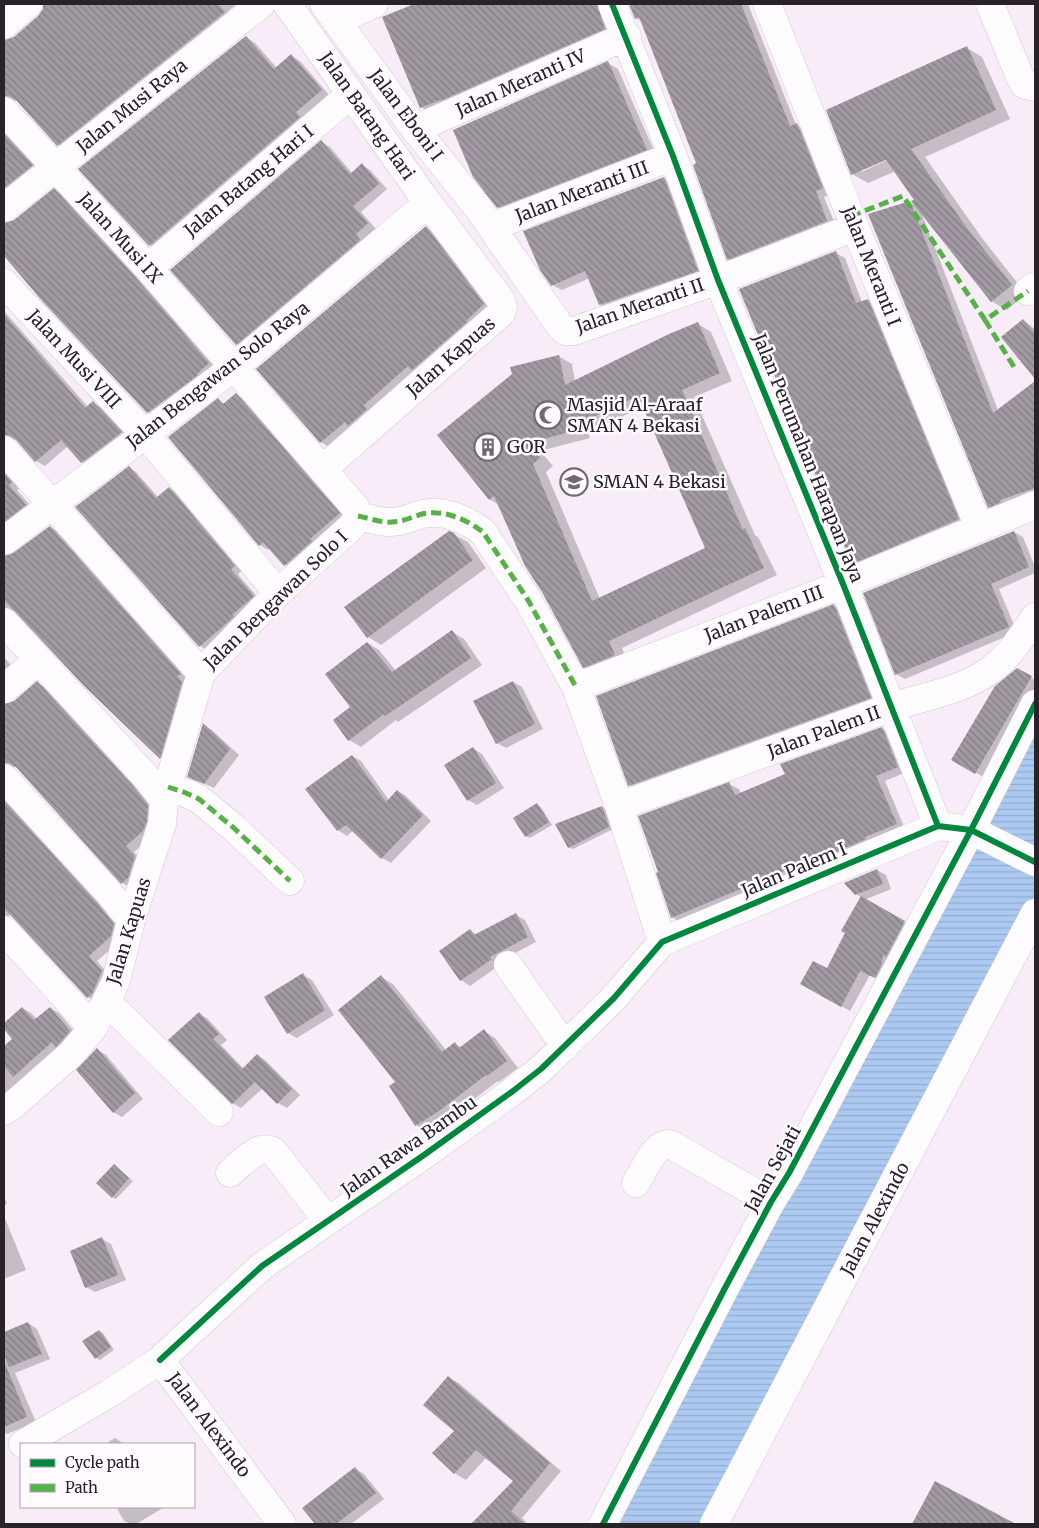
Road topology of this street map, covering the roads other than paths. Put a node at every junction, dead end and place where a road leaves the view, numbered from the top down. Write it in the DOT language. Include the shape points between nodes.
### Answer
graph roads {
  1 [pos="28,4"];
  2 [pos="261,4"];
  3 [pos="287,4"];
  4 [pos="374,4"];
  5 [pos="612,4"];
  6 [pos="767,4"];
  7 [pos="990,4"];
  8 [pos="330,12"];
  9 [pos="4,24"];
  10 [pos="627,36"];
  11 [pos="1035,87"];
  12 [pos="351,94"];
  13 [pos="4,111"];
  14 [pos="414,129"];
  15 [pos="673,156"];
  16 [pos="56,167"];
  17 [pos="428,203"];
  18 [pos="4,208"];
  19 [pos="468,220"];
  20 [pos="855,227"];
  21 [pos="148,268"];
  22 [pos="718,280"];
  23 [pos="4,283"];
  24 [pos="234,367"];
  25 [pos="145,434"];
  26 [pos="4,450"];
  27 [pos="323,469"];
  28 [pos="52,504"];
  29 [pos="1035,505"];
  30 [pos="358,516"];
  31 [pos="979,527"];
  32 [pos="4,541"];
  33 [pos="843,584"];
  34 [pos="278,593"];
  35 [pos="1035,617"];
  36 [pos="4,622"];
  37 [pos="38,660"];
  38 [pos="201,673"];
  39 [pos="576,687"];
  40 [pos="4,689"];
  41 [pos="1035,704"];
  42 [pos="891,708"];
  43 [pos="4,778"];
  44 [pos="166,794"];
  45 [pos="620,806"];
  46 [pos="938,826"];
  47 [pos="981,835"];
  48 [pos="1035,862"];
  49 [pos="290,881"];
  50 [pos="1035,913"];
  51 [pos="131,920"];
  52 [pos="4,930"];
  53 [pos="662,942"];
  54 [pos="508,965"];
  55 [pos="106,1001"];
  56 [pos="93,1028"];
  57 [pos="565,1046"];
  58 [pos="7,1103"];
  59 [pos="219,1112"];
  60 [pos="230,1173"];
  61 [pos="636,1184"];
  62 [pos="772,1202"];
  63 [pos="328,1221"];
  64 [pos="160,1360"];
  65 [pos="25,1443"];
  66 [pos="20,1446"];
  67 [pos="4,1456"];
  68 [pos="282,1524"];
  69 [pos="603,1524"];
  70 [pos="714,1524"];
  1 -- 9 [label="street"];
  2 -- 16 [label="street, Jalan Musi Raya"];
  3 -- 12 [label="street, Jalan Batang Hari"];
  4 -- 8 [label="street, Jalan Eboni I"];
  5 -- 10 [label="street, Jalan Perumahan Harapan Jaya"];
  6 -- 20 [label="street, Jalan Meranti I"];
  7 -- 11 [label="street" via="1020,77 1025,85"];
  8 -- 14 [label="street, Jalan Eboni I"];
  10 -- 14 [label="street, Jalan Meranti IV"];
  10 -- 15 [label="street, Jalan Perumahan Harapan Jaya"];
  12 -- 17 [label="street, Jalan Batang Hari"];
  12 -- 21 [label="street, Jalan Batang Hari I"];
  13 -- 16 [label="street, Jalan Musi IX"];
  14 -- 19 [label="street, Jalan Eboni I"];
  15 -- 19 [label="street, Jalan Meranti III"];
  15 -- 22 [label="street, Jalan Perumahan Harapan Jaya"];
  16 -- 18 [label="street, Jalan Musi Raya"];
  16 -- 21 [label="street, Jalan Musi IX"];
  17 -- 19 [label="street, Jalan Batang Hari"];
  17 -- 24 [label="street, Jalan Bengawan Solo Raya"];
  19 -- 22 [label="street, Jalan Meranti II" via="565,331 574,331"];
  19 -- 27 [label="street, Jalan Kapuas" via="503,307 502,313"];
  20 -- 22 [label="street, Jalan Meranti II"];
  20 -- 31 [label="street, Jalan Meranti I"];
  21 -- 24 [label="street, Jalan Musi IX"];
  22 -- 33 [label="street, Jalan Perumahan Harapan Jaya"];
  23 -- 25 [label="street, Jalan Musi VIII"];
  24 -- 25 [label="street, Jalan Bengawan Solo Raya"];
  24 -- 27 [label="street, Jalan Musi IX"];
  25 -- 28 [label="street, Jalan Bengawan Solo Raya"];
  25 -- 34 [label="street, Jalan Musi VIII"];
  26 -- 28 [label="street"];
  27 -- 30 [label="street, Jalan Musi IX" via="356,507"];
  28 -- 32 [label="street, Jalan Bengawan Solo Raya"];
  28 -- 38 [label="street"];
  29 -- 31 [label="street, Jalan Palem III"];
  30 -- 34 [label="street, Jalan Bengawan Solo I" via="352,526"];
  30 -- 39 [label="street" via="393,522 439,512 473,524 483,532 528,600"];
  31 -- 33 [label="street, Jalan Palem III"];
  33 -- 39 [label="street, Jalan Palem III"];
  33 -- 42 [label="street, Jalan Perumahan Harapan Jaya"];
  34 -- 38 [label="street, Jalan Bengawan Solo I"];
  35 -- 42 [label="street, Jalan Palem II" via="1016,645 990,671 966,683"];
  36 -- 37 [label="street"];
  37 -- 40 [label="street"];
  37 -- 44 [label="street" via="145,776"];
  38 -- 44 [label="street, Jalan Bengawan Solo I"];
  39 -- 45 [label="street"];
  41 -- 47 [label="street, Jalan Sejati"];
  42 -- 45 [label="street, Jalan Palem II"];
  42 -- 46 [label="street, Jalan Perumahan Harapan Jaya"];
  43 -- 51 [label="street"];
  44 -- 49 [label="street" via="186,793 199,799"];
  44 -- 51 [label="street, Jalan Kapuas" via="162,824"];
  45 -- 53 [label="street"];
  46 -- 47 [label="street"];
  46 -- 53 [label="street, Jalan Palem I"];
  47 -- 48 [label="street"];
  47 -- 62 [label="street, Jalan Sejati"];
  50 -- 70 [label="street, Jalan Alexindo"];
  51 -- 55 [label="street, Jalan Kapuas" via="116,981"];
  52 -- 56 [label="street"];
  53 -- 57 [label="street, Jalan Rawa Bambu" via="614,998"];
  54 -- 57 [label="street"];
  55 -- 56 [label="street, Jalan Kapuas"];
  55 -- 59 [label="street"];
  56 -- 58 [label="street, Jalan Kapuas" via="71,1054"];
  57 -- 63 [label="street, Jalan Rawa Bambu" via="513,1091"];
  60 -- 63 [label="street" via="256,1152 269,1149"];
  61 -- 62 [label="street" via="656,1150 670,1144"];
  62 -- 69 [label="street, Jalan Sejati"];
  63 -- 64 [label="street, Jalan Rawa Bambu" via="250,1276"];
  64 -- 65 [label="street, Jalan Alexindo"];
  64 -- 68 [label="street, Jalan Alexindo"];
  66 -- 67 [label="street, Jalan Alexindo"];
}
